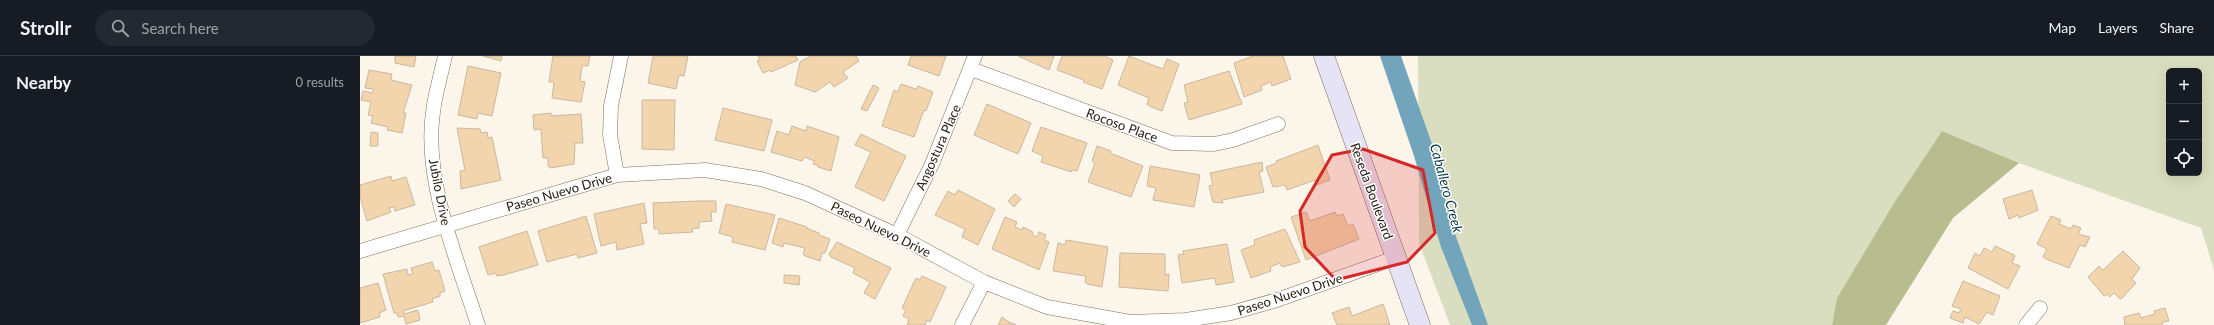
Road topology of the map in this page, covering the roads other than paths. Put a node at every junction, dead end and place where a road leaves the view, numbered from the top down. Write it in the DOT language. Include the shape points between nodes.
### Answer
graph roads {
  1 [pos="445,56"];
  2 [pos="621,56"];
  3 [pos="1324,56"];
  4 [pos="973,62"];
  5 [pos="1278,124"];
  6 [pos="617,175"];
  7 [pos="446,225"];
  8 [pos="897,236"];
  9 [pos="360,250"];
  10 [pos="1395,258"];
  11 [pos="984,282"];
  12 [pos="2040,308"];
  13 [pos="1186,323"];
  14 [pos="478,325"];
  15 [pos="962,325"];
  16 [pos="1420,325"];
  17 [pos="2026,325"];
  1 -- 7 [label="street, Jubilo Drive" via="432,113 432,149 436,182"];
  2 -- 6 [label="street" via="611,106 610,135"];
  3 -- 10 [label="main road, Reseda Boulevard"];
  4 -- 5 [label="street, Rocoso Place" via="1172,143 1214,144"];
  4 -- 8 [label="street, Angostura Place" via="932,164"];
  6 -- 7 [label="street, Paseo Nuevo Drive"];
  6 -- 8 [label="street, Paseo Nuevo Drive" via="704,170 761,179 805,193"];
  7 -- 9 [label="street, Paseo Nuevo Drive"];
  7 -- 14 [label="street, Jubilo Drive"];
  8 -- 11 [label="street, Paseo Nuevo Drive"];
  10 -- 13 [label="street, Paseo Nuevo Drive" via="1277,300"];
  10 -- 16 [label="main road, Reseda Boulevard"];
  11 -- 13 [label="street, Paseo Nuevo Drive" via="1048,307 1130,322"];
  11 -- 15 [label="street"];
  12 -- 17 [label="street"];
}
